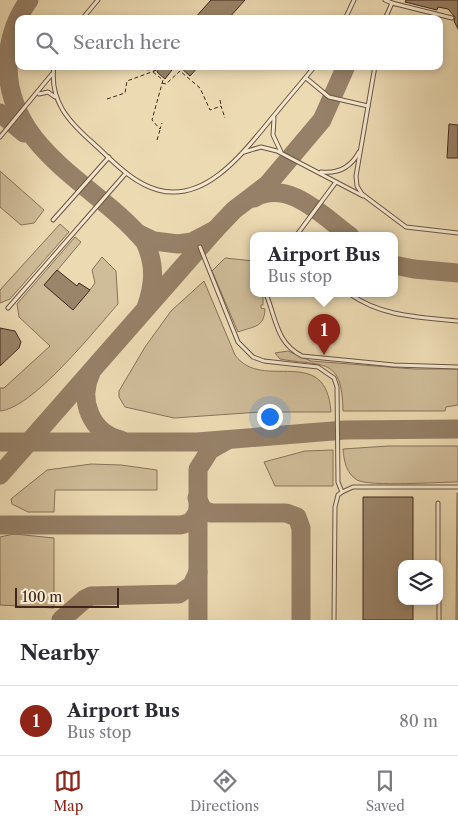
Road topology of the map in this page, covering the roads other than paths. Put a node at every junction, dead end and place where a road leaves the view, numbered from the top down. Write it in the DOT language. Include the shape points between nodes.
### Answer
graph roads {
  1 [pos="98,0"];
  2 [pos="354,0"];
  3 [pos="385,0"];
  4 [pos="392,3"];
  5 [pos="85,15"];
  6 [pos="348,15"];
  7 [pos="387,15"];
  8 [pos="440,15"];
  9 [pos="443,16"];
  10 [pos="452,18"];
  11 [pos="53,70"];
  12 [pos="54,70"];
  13 [pos="312,70"];
  14 [pos="374,70"];
  15 [pos="306,78"];
  16 [pos="35,97"];
  17 [pos="57,101"];
  18 [pos="368,106"];
  19 [pos="276,113"];
  20 [pos="0,137"];
  21 [pos="360,149"];
  22 [pos="284,154"];
  23 [pos="240,155"];
  24 [pos="109,157"];
  25 [pos="314,170"];
  26 [pos="126,172"];
  27 [pos="336,182"];
  28 [pos="367,199"];
  29 [pos="53,220"];
  30 [pos="299,232"];
  31 [pos="458,233"];
  32 [pos="200,247"];
  33 [pos="267,297"];
  34 [pos="355,297"];
  35 [pos="8,308"];
  36 [pos="458,321"];
  37 [pos="458,367"];
  38 [pos="458,487"];
  39 [pos="342,492"];
  40 [pos="438,503"];
  41 [pos="438,560"];
  42 [pos="439,605"];
  43 [pos="334,620"];
  44 [pos="439,620"];
  1 -- 5 [label="lane"];
  2 -- 6 [label="lane"];
  3 -- 4 [label="lane"];
  4 -- 7 [label="lane"];
  4 -- 8 [label="lane"];
  9 -- 10 [label="lane"];
  11 -- 16 [label="lane"];
  12 -- 17 [label="lane"];
  13 -- 15 [label="lane"];
  14 -- 18 [label="lane"];
  15 -- 18 [label="lane" via="329,96"];
  15 -- 19 [label="lane"];
  16 -- 17 [label="lane" via="48,92"];
  16 -- 20 [label="lane"];
  17 -- 24 [label="lane" via="72,124"];
  18 -- 21 [label="lane"];
  19 -- 22 [label="lane" via="273,135"];
  19 -- 23 [label="lane"];
  21 -- 25 [label="lane" via="353,162 343,169 330,172"];
  21 -- 28 [label="lane" via="356,181"];
  22 -- 23 [label="lane" via="261,147 251,148"];
  22 -- 25 [label="lane"];
  23 -- 26 [label="lane" via="213,178 186,190 158,190"];
  24 -- 26 [label="lane"];
  24 -- 29 [label="lane"];
  25 -- 27 [label="lane"];
  26 -- 35 [label="lane"];
  27 -- 28 [label="lane"];
  27 -- 30 [label="lane"];
  28 -- 31 [label="lane" via="410,228"];
  32 -- 39 [label="lane" via="238,342 246,351 264,361 318,367 334,378 337,387 338,482"];
  33 -- 37 [label="lane" via="282,340 302,356 394,366"];
  34 -- 36 [label="lane" via="374,308 394,314"];
  38 -- 39 [label="lane" via="353,487"];
  39 -- 43 [label="lane" via="335,507"];
  40 -- 41 [label="lane"];
  42 -- 44 [label="lane"];
}
